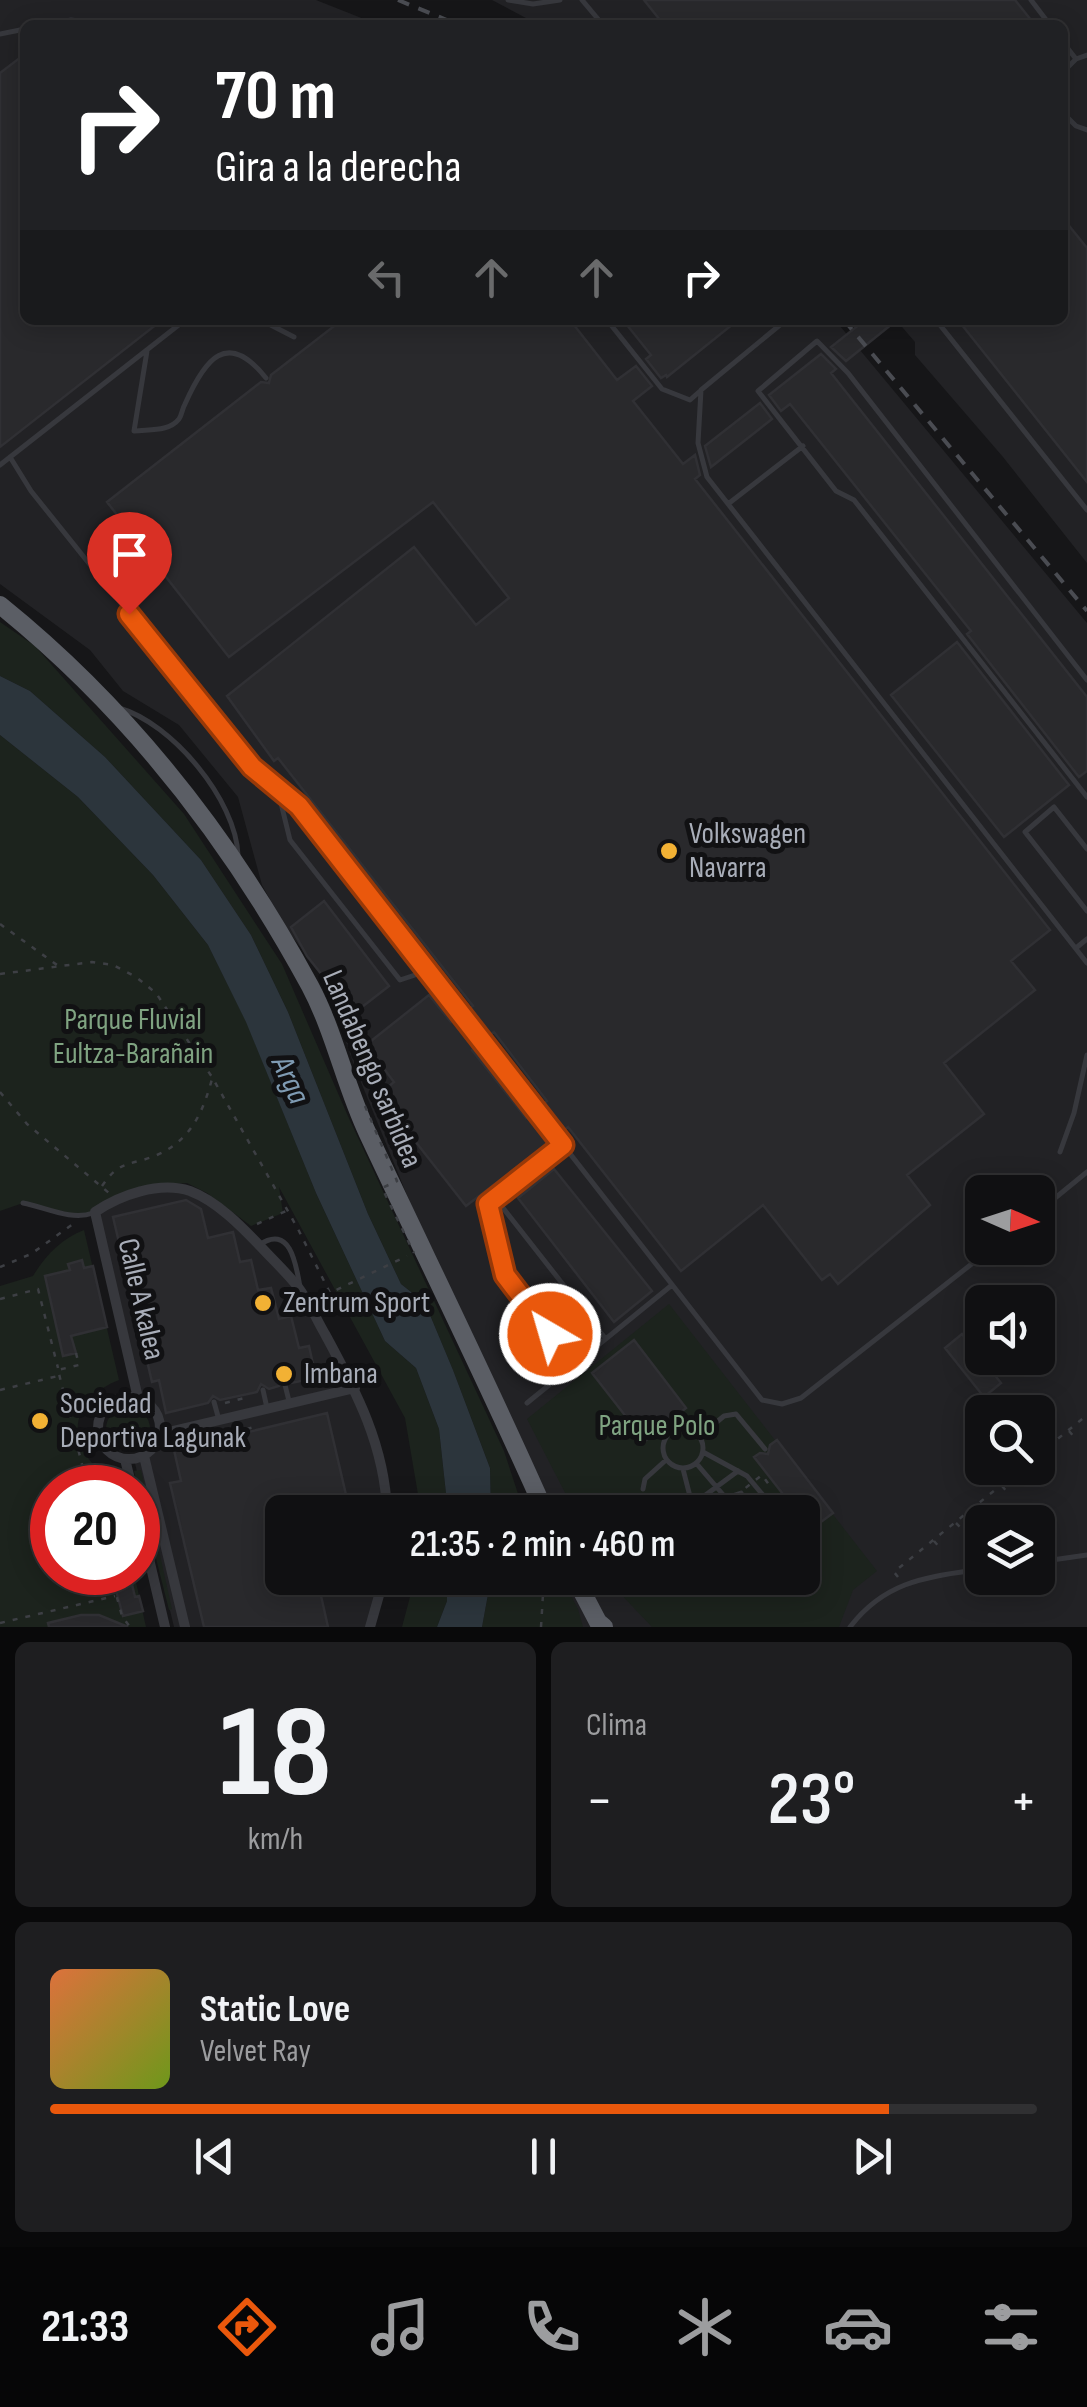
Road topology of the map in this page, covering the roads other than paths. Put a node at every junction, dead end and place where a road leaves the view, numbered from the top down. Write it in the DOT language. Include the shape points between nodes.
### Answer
graph roads {
  1 [pos="508,0"];
  2 [pos="560,0"];
  3 [pos="582,0"];
  4 [pos="1031,0"];
  5 [pos="599,20"];
  6 [pos="1046,20"];
  7 [pos="1068,49"];
  8 [pos="1087,55"];
  9 [pos="1076,59"];
  10 [pos="1068,67"];
  11 [pos="179,325"];
  12 [pos="271,325"];
  13 [pos="611,325"];
  14 [pos="780,325"];
  15 [pos="940,325"];
  16 [pos="294,337"];
  17 [pos="147,350"];
  18 [pos="266,378"];
  19 [pos="702,390"];
  20 [pos="803,446"];
  21 [pos="10,457"];
  22 [pos="0,466"];
  23 [pos="728,504"];
  24 [pos="1087,510"];
  25 [pos="0,605"];
  26 [pos="1087,680"];
  27 [pos="277,788"];
  28 [pos="1087,797"];
  29 [pos="1087,849"];
  30 [pos="1087,911"];
  31 [pos="1087,939"];
  32 [pos="1076,948"];
  33 [pos="1087,963"];
  34 [pos="427,971"];
  35 [pos="1087,1056"];
  36 [pos="563,1145"];
  37 [pos="1060,1152"];
  38 [pos="1087,1172"];
  39 [pos="495,1198"];
  40 [pos="1055,1198"];
  41 [pos="23,1203"];
  42 [pos="91,1214"];
  43 [pos="259,1245"];
  44 [pos="970,1265"];
  45 [pos="672,1285"];
  46 [pos="300,1290"];
  47 [pos="605,1338"];
  48 [pos="573,1362"];
  49 [pos="285,1385"];
  50 [pos="354,1388"];
  51 [pos="262,1390"];
  52 [pos="138,1398"];
  53 [pos="217,1403"];
  54 [pos="290,1403"];
  55 [pos="527,1403"];
  56 [pos="267,1408"];
  57 [pos="218,1420"];
  58 [pos="160,1434"];
  59 [pos="700,1436"];
  60 [pos="766,1448"];
  61 [pos="703,1452"];
  62 [pos="144,1456"];
  63 [pos="125,1460"];
  64 [pos="666,1460"];
  65 [pos="696,1463"];
  66 [pos="126,1465"];
  67 [pos="683,1469"];
  68 [pos="738,1471"];
  69 [pos="716,1487"];
  70 [pos="643,1488"];
  71 [pos="386,1495"];
  72 [pos="537,1495"];
  73 [pos="690,1495"];
  74 [pos="708,1495"];
  75 [pos="721,1495"];
  76 [pos="763,1495"];
  77 [pos="1087,1555"];
  78 [pos="1055,1560"];
  79 [pos="965,1573"];
  80 [pos="157,1595"];
  81 [pos="379,1595"];
  82 [pos="584,1595"];
  83 [pos="600,1625"];
  84 [pos="165,1627"];
  85 [pos="185,1627"];
  86 [pos="370,1627"];
  87 [pos="850,1627"];
  1 -- 2 [label="lane"];
  3 -- 5 [label="lane"];
  4 -- 6 [label="lane"];
  7 -- 9 [label="lane"];
  8 -- 9 [label="lane"];
  9 -- 10 [label="lane"];
  11 -- 17 [label="lane"];
  12 -- 16 [label="lane"];
  13 -- 19 [label="lane" via="662,389 690,400"];
  14 -- 19 [label="lane"];
  15 -- 24 [label="lane"];
  17 -- 18 [label="lane" via="134,430 179,420 215,356 239,352"];
  17 -- 21 [label="lane"];
  19 -- 23 [label="lane" via="698,443 706,477"];
  20 -- 23 [label="lane"];
  20 -- 26 [label="lane" via="758,390 817,341"];
  20 -- 28 [label="lane" via="836,491 854,500"];
  21 -- 22 [label="lane"];
  21 -- 27 [label="lane" via="252,767"];
  23 -- 32 [label="lane"];
  25 -- 72 [label="highway, Landabengo sarbidea" via="160,760 238,868 310,987 360,1119"];
  27 -- 34 [label="lane" via="299,806"];
  27 -- 34 [label="lane" via="290,840 400,980"];
  29 -- 30 [label="lane" via="1054,807 1025,832"];
  31 -- 32 [label="lane"];
  32 -- 33 [label="lane"];
  34 -- 36 [label="lane"];
  35 -- 37 [label="lane"];
  36 -- 39 [label="lane"];
  36 -- 45 [label="lane"];
  38 -- 40 [label="lane"];
  39 -- 47 [label="lane"];
  39 -- 48 [label="lane" via="488,1204 505,1275"];
  41 -- 42 [label="lane"];
  42 -- 43 [label="street" via="140,1192 190,1191"];
  42 -- 52 [label="street, Calle A kalea"];
  43 -- 46 [label="street"];
  43 -- 46 [label="lane" via="269,1238 286,1241"];
  44 -- 45 [label="lane" via="801,1398 782,1404 762,1400"];
  45 -- 47 [label="lane"];
  46 -- 50 [label="street"];
  47 -- 48 [label="lane"];
  48 -- 55 [label="lane"];
  49 -- 54 [label="lane"];
  50 -- 54 [label="street"];
  50 -- 71 [label="street" via="378,1449"];
  51 -- 56 [label="lane"];
  52 -- 58 [label="street" via="158,1415"];
  52 -- 63 [label="street" via="109,1404 98,1421 100,1442"];
  53 -- 57 [label="lane"];
  54 -- 56 [label="street"];
  56 -- 57 [label="street"];
  57 -- 58 [label="street"];
  58 -- 62 [label="street"];
  59 -- 60 [label="lane" via="736,1414"];
  59 -- 61 [label="lane"];
  59 -- 64 [label="lane" via="686,1428 670,1432 662,1446"];
  61 -- 65 [label="lane"];
  61 -- 68 [label="lane"];
  62 -- 63 [label="street"];
  62 -- 85 [label="street"];
  63 -- 66 [label="street"];
  64 -- 67 [label="lane"];
  64 -- 70 [label="lane"];
  65 -- 67 [label="lane"];
  65 -- 69 [label="lane"];
  67 -- 73 [label="lane"];
  68 -- 69 [label="lane"];
  68 -- 76 [label="lane"];
  69 -- 74 [label="lane"];
  69 -- 75 [label="lane"];
  77 -- 78 [label="lane"];
  79 -- 87 [label="lane" via="896,1587"];
  80 -- 84 [label="street"];
  81 -- 86 [label="street"];
  82 -- 83 [label="highway"];
}
